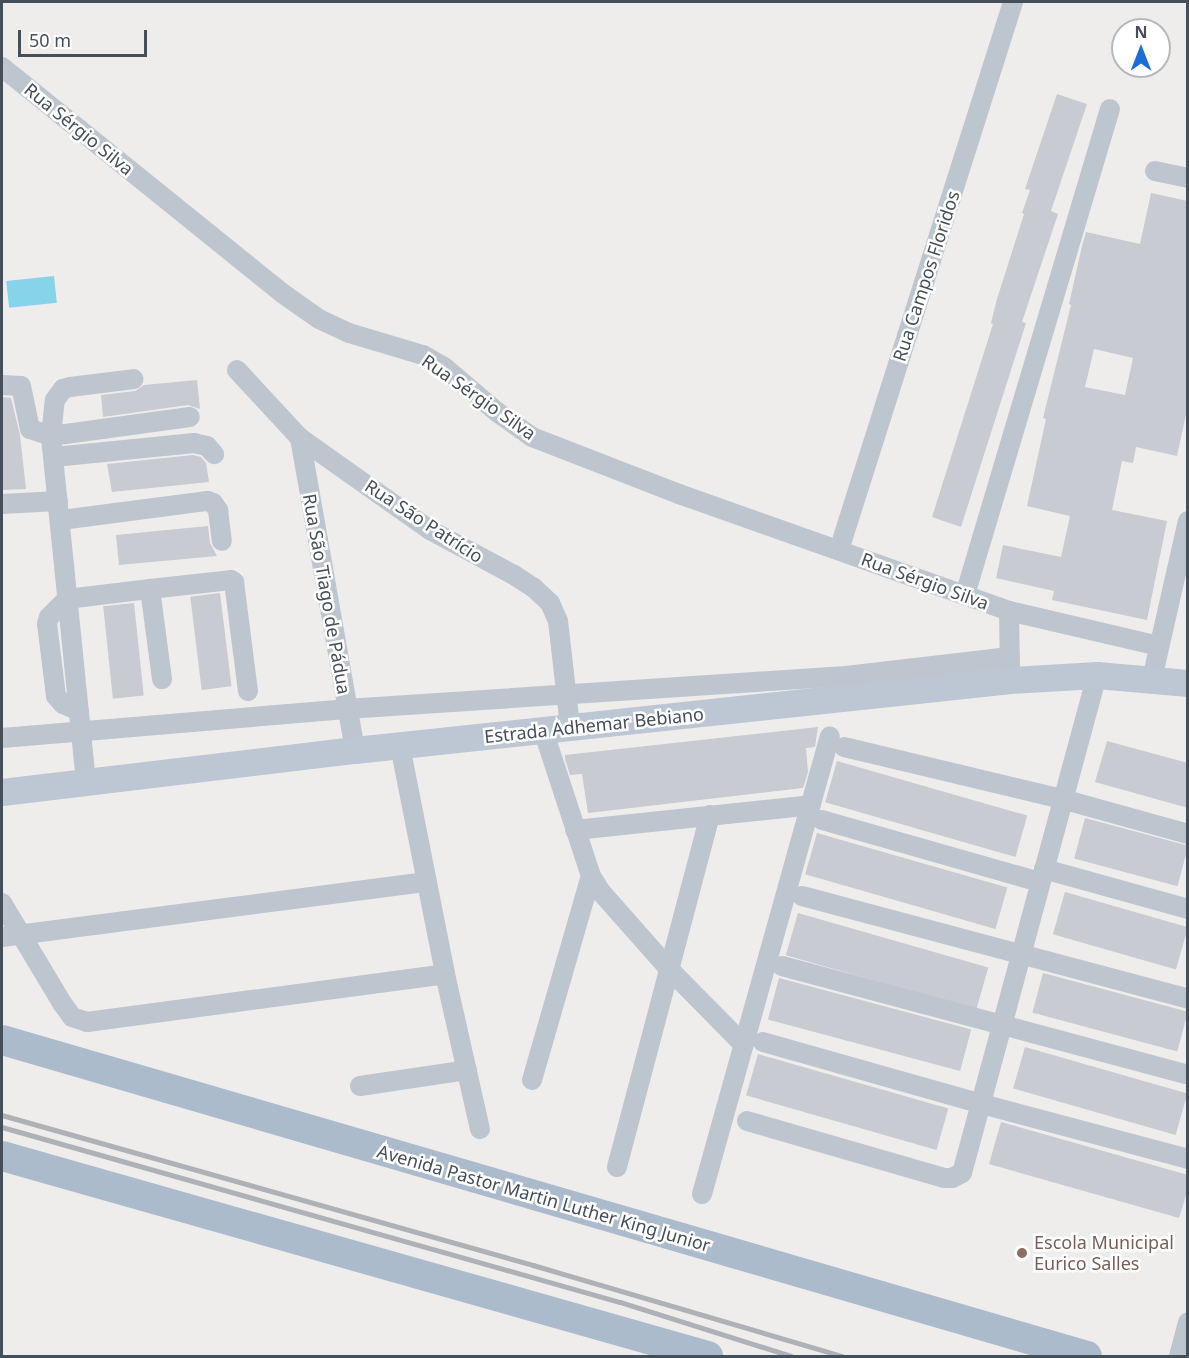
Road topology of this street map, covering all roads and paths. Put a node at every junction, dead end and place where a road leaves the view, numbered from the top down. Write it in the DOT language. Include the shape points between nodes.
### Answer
graph roads {
  1 [pos="1013,2"];
  2 [pos="2,67"];
  3 [pos="1110,109"];
  4 [pos="1155,171"];
  5 [pos="1188,178"];
  6 [pos="237,370"];
  7 [pos="134,380"];
  8 [pos="2,385"];
  9 [pos="190,417"];
  10 [pos="51,436"];
  11 [pos="300,438"];
  12 [pos="214,454"];
  13 [pos="54,457"];
  14 [pos="2,504"];
  15 [pos="59,510"];
  16 [pos="1188,521"];
  17 [pos="222,541"];
  18 [pos="839,550"];
  19 [pos="150,589"];
  20 [pos="965,595"];
  21 [pos="67,600"];
  22 [pos="1009,611"];
  23 [pos="1160,646"];
  24 [pos="1010,669"];
  25 [pos="1097,675"];
  26 [pos="162,679"];
  27 [pos="1152,679"];
  28 [pos="1188,683"];
  29 [pos="248,691"];
  30 [pos="567,693"];
  31 [pos="346,709"];
  32 [pos="570,727"];
  33 [pos="543,730"];
  34 [pos="81,732"];
  35 [pos="2,738"];
  36 [pos="400,746"];
  37 [pos="355,750"];
  38 [pos="86,782"];
  39 [pos="2,792"];
  40 [pos="1062,799"];
  41 [pos="817,812"];
  42 [pos="710,815"];
  43 [pos="574,830"];
  44 [pos="1188,834"];
  45 [pos="591,876"];
  46 [pos="1042,876"];
  47 [pos="426,882"];
  48 [pos="802,896"];
  49 [pos="2,903"];
  50 [pos="1188,909"];
  51 [pos="21,934"];
  52 [pos="2,937"];
  53 [pos="1021,956"];
  54 [pos="782,966"];
  55 [pos="670,970"];
  56 [pos="445,974"];
  57 [pos="1188,999"];
  58 [pos="1003,1024"];
  59 [pos="2,1040"];
  60 [pos="753,1043"];
  61 [pos="467,1070"];
  62 [pos="1188,1075"];
  63 [pos="532,1080"];
  64 [pos="360,1086"];
  65 [pos="982,1104"];
  66 [pos="747,1121"];
  67 [pos="480,1129"];
  68 [pos="2,1156"];
  69 [pos="1188,1159"];
  70 [pos="617,1167"];
  71 [pos="702,1194"];
  72 [pos="1188,1322"];
  73 [pos="708,1356"];
  74 [pos="1087,1356"];
  75 [pos="1179,1356"];
  1 -- 18 [label="street, Rua Campos Floridos"];
  2 -- 18 [label="street, Rua Sérgio Silva" via="319,319 350,333 423,355 532,437 560,450"];
  3 -- 20 [label="street"];
  4 -- 5 [label="street"];
  6 -- 11 [label="street, Rua São Patrício"];
  7 -- 10 [label="street" via="63,389 55,400"];
  8 -- 10 [label="street" via="21,386 30,429"];
  9 -- 10 [label="street"];
  10 -- 13 [label="street"];
  11 -- 30 [label="street, Rua São Patrício" via="430,530 534,588 550,603 558,621"];
  11 -- 31 [label="street, Rua São Tiago de Pádua"];
  12 -- 13 [label="street" via="207,446 194,443"];
  13 -- 15 [label="street"];
  14 -- 15 [label="street"];
  15 -- 17 [label="street" via="208,501 218,510"];
  15 -- 21 [label="street"];
  16 -- 23 [label="street"];
  18 -- 20 [label="street, Rua Sérgio Silva"];
  19 -- 21 [label="street"];
  19 -- 26 [label="street"];
  19 -- 29 [label="street" via="234,582"];
  20 -- 22 [label="street, Rua Sérgio Silva"];
  21 -- 34 [label="street"];
  22 -- 23 [label="street, Rua Sérgio Silva"];
  22 -- 24 [label="street"];
  23 -- 27 [label="street"];
  24 -- 25 [label="main road, Estrada Adhemar Bebiano"];
  24 -- 30 [label="street, Estrada Adhemar Bebiano"];
  24 -- 32 [label="main road, Estrada Adhemar Bebiano"];
  25 -- 27 [label="main road, Estrada Adhemar Bebiano"];
  25 -- 40 [label="street"];
  27 -- 28 [label="main road, Estrada Adhemar Bebiano"];
  30 -- 31 [label="street, Estrada Adhemar Bebiano"];
  30 -- 32 [label="street, Rua São Patrício"];
  31 -- 34 [label="street, Estrada Adhemar Bebiano"];
  31 -- 37 [label="street, Rua São Tiago de Pádua"];
  32 -- 33 [label="main road, Estrada Adhemar Bebiano"];
  33 -- 36 [label="main road, Estrada Adhemar Bebiano"];
  33 -- 43 [label="street"];
  34 -- 35 [label="street, Estrada Adhemar Bebiano"];
  34 -- 38 [label="street"];
  36 -- 37 [label="main road, Estrada Adhemar Bebiano"];
  36 -- 47 [label="street"];
  37 -- 38 [label="main road, Estrada Adhemar Bebiano"];
  38 -- 39 [label="main road, Estrada Adhemar Bebiano"];
  40 -- 41 [label="street" via="837,742"];
  40 -- 44 [label="street"];
  40 -- 46 [label="street"];
  41 -- 42 [label="street"];
  41 -- 46 [label="street"];
  41 -- 60 [label="street"];
  42 -- 43 [label="street"];
  42 -- 55 [label="street"];
  43 -- 45 [label="street"];
  45 -- 55 [label="street"];
  45 -- 63 [label="street"];
  46 -- 50 [label="street"];
  46 -- 53 [label="street"];
  47 -- 51 [label="street"];
  47 -- 56 [label="street"];
  48 -- 53 [label="street"];
  49 -- 51 [label="street"];
  51 -- 52 [label="street"];
  51 -- 56 [label="street" via="72,1017 87,1022"];
  53 -- 57 [label="street"];
  53 -- 58 [label="street"];
  54 -- 58 [label="street"];
  55 -- 60 [label="street"];
  55 -- 70 [label="street"];
  56 -- 61 [label="street"];
  58 -- 62 [label="street"];
  58 -- 65 [label="street"];
  59 -- 74 [label="main road, Avenida Pastor Martin Luther King Junior"];
  60 -- 65 [label="street"];
  60 -- 71 [label="street"];
  61 -- 64 [label="street"];
  61 -- 67 [label="street"];
  65 -- 66 [label="street" via="962,1173 952,1178"];
  65 -- 69 [label="street"];
  68 -- 73 [label="main road"];
  72 -- 75 [label="street"];
}
